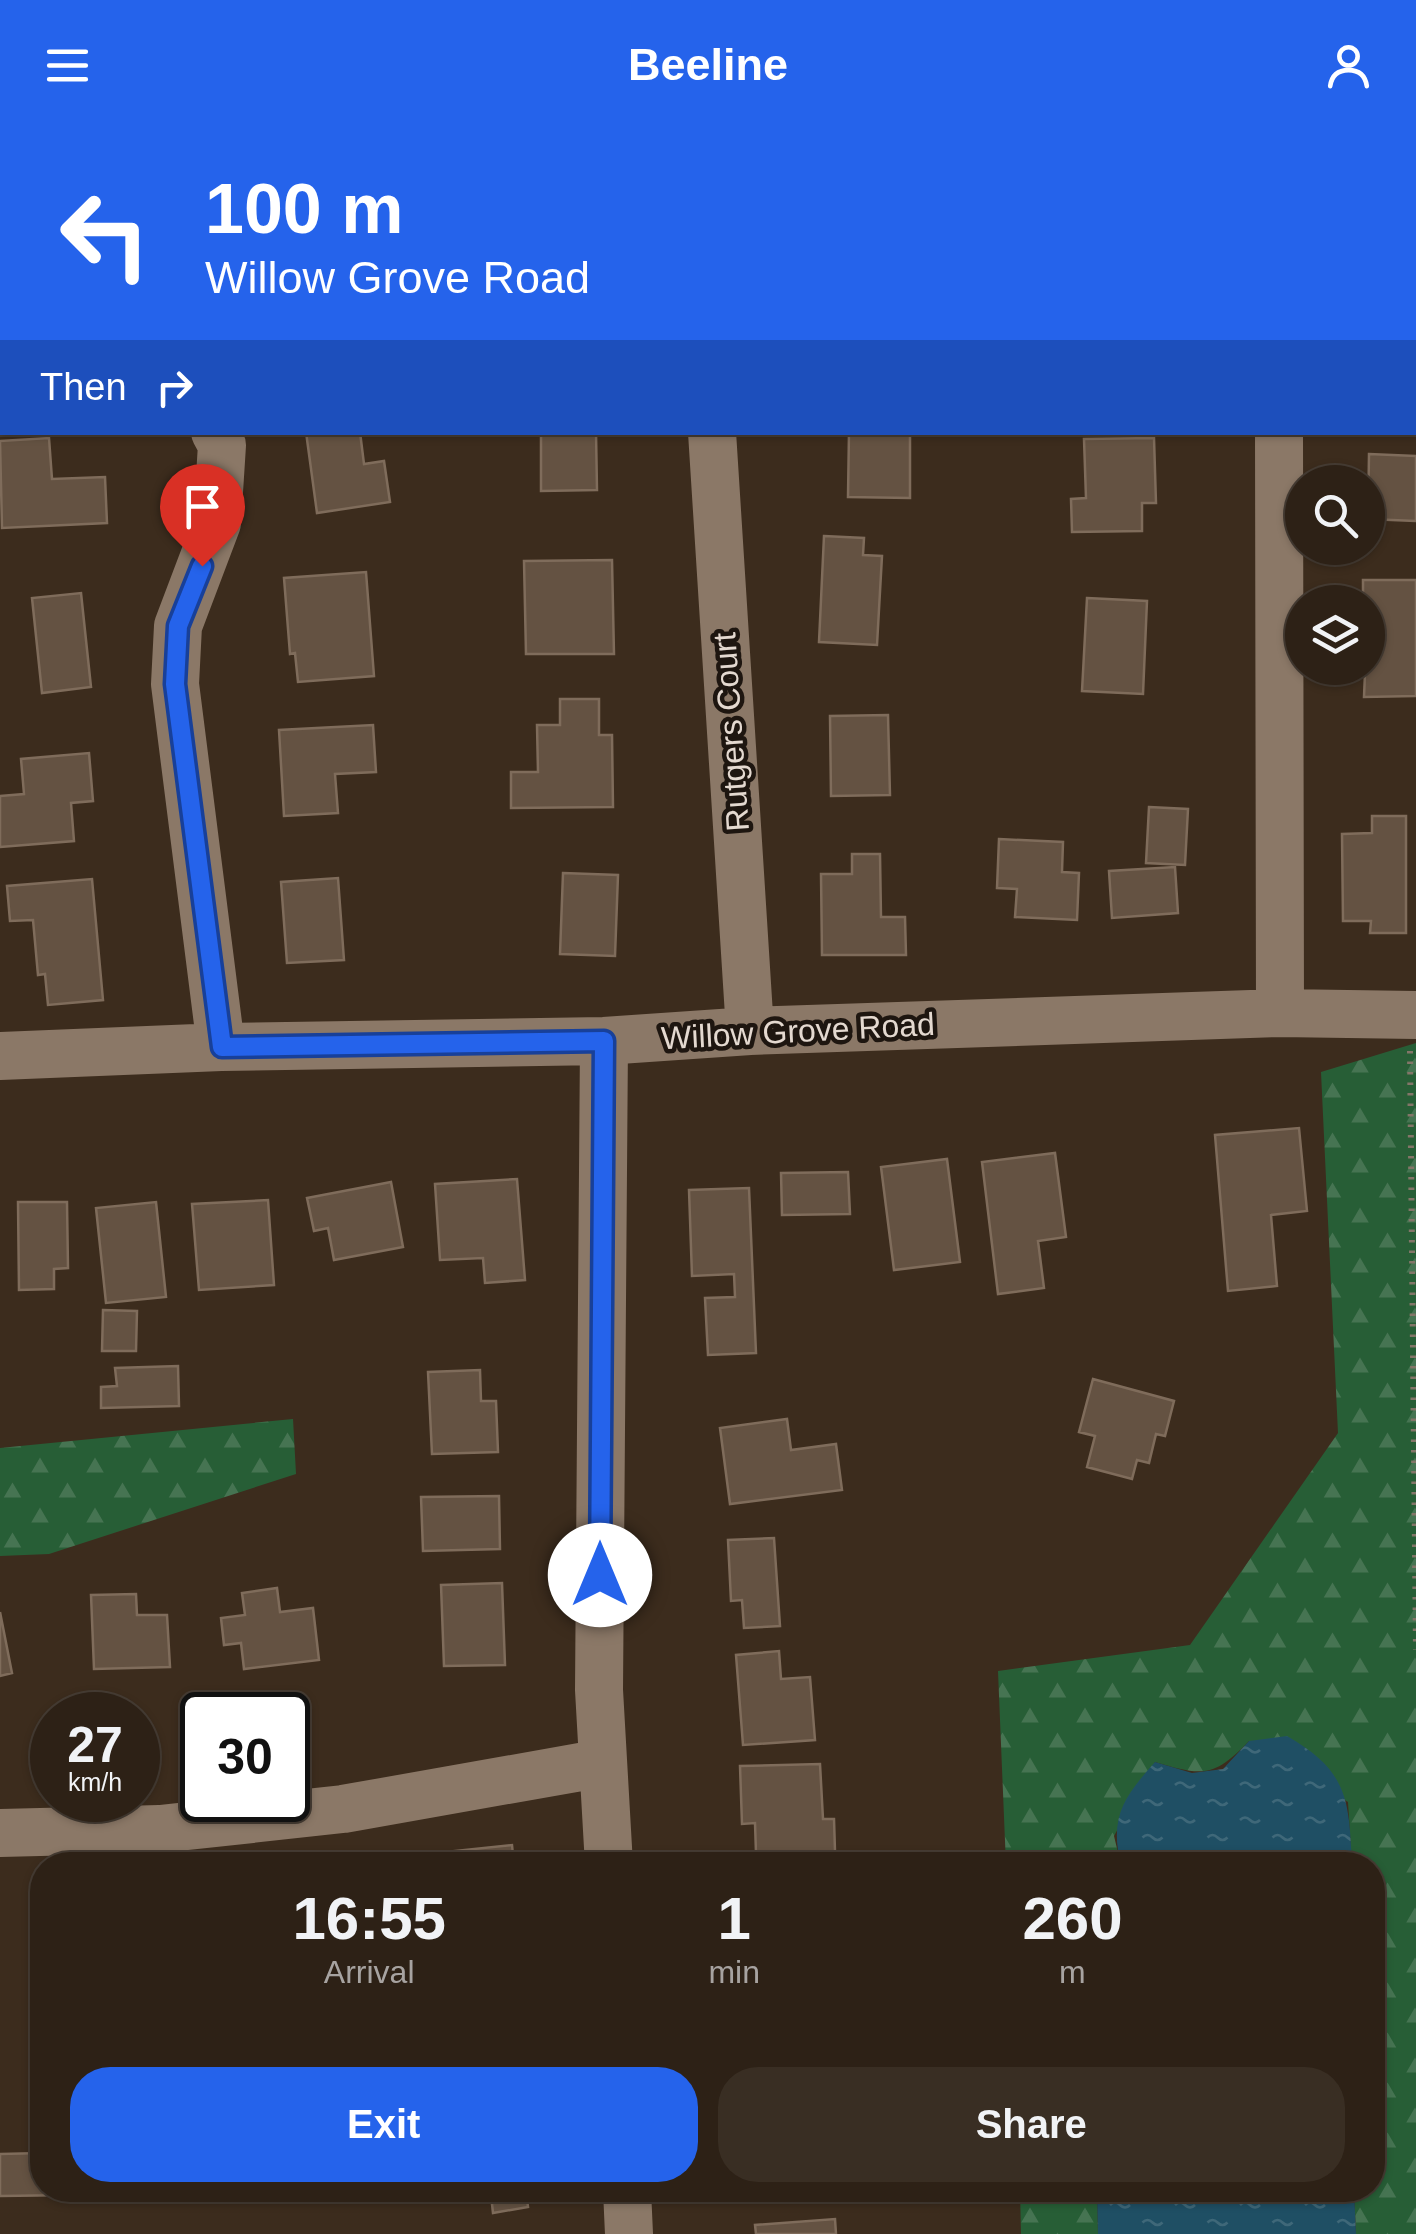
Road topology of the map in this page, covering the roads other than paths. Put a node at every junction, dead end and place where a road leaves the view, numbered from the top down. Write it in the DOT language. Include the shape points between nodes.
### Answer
graph roads {
  1 [pos="218,435"];
  2 [pos="712,435"];
  3 [pos="1278,435"];
  4 [pos="1280,1013"];
  5 [pos="1413,1015"];
  6 [pos="750,1031"];
  7 [pos="604,1041"];
  8 [pos="222,1047"];
  9 [pos="0,1056"];
  10 [pos="603,1764"];
  11 [pos="0,1833"];
  12 [pos="608,1852"];
  13 [pos="627,2202"];
  14 [pos="629,2234"];
  1 -- 8 [label="street" via="216,523 178,626 175,684"];
  2 -- 6 [label="street, Rutgers Court"];
  3 -- 4 [label="street"];
  4 -- 5 [label="street, Willow Grove Road"];
  4 -- 6 [label="street, Willow Grove Road"];
  6 -- 7 [label="street, Willow Grove Road"];
  7 -- 8 [label="street, Willow Grove Road"];
  7 -- 10 [label="street"];
  8 -- 9 [label="street, Willow Grove Road"];
  10 -- 11 [label="street" via="343,1808 160,1829"];
  10 -- 12 [label="street"];
  13 -- 14 [label="street"];
}
